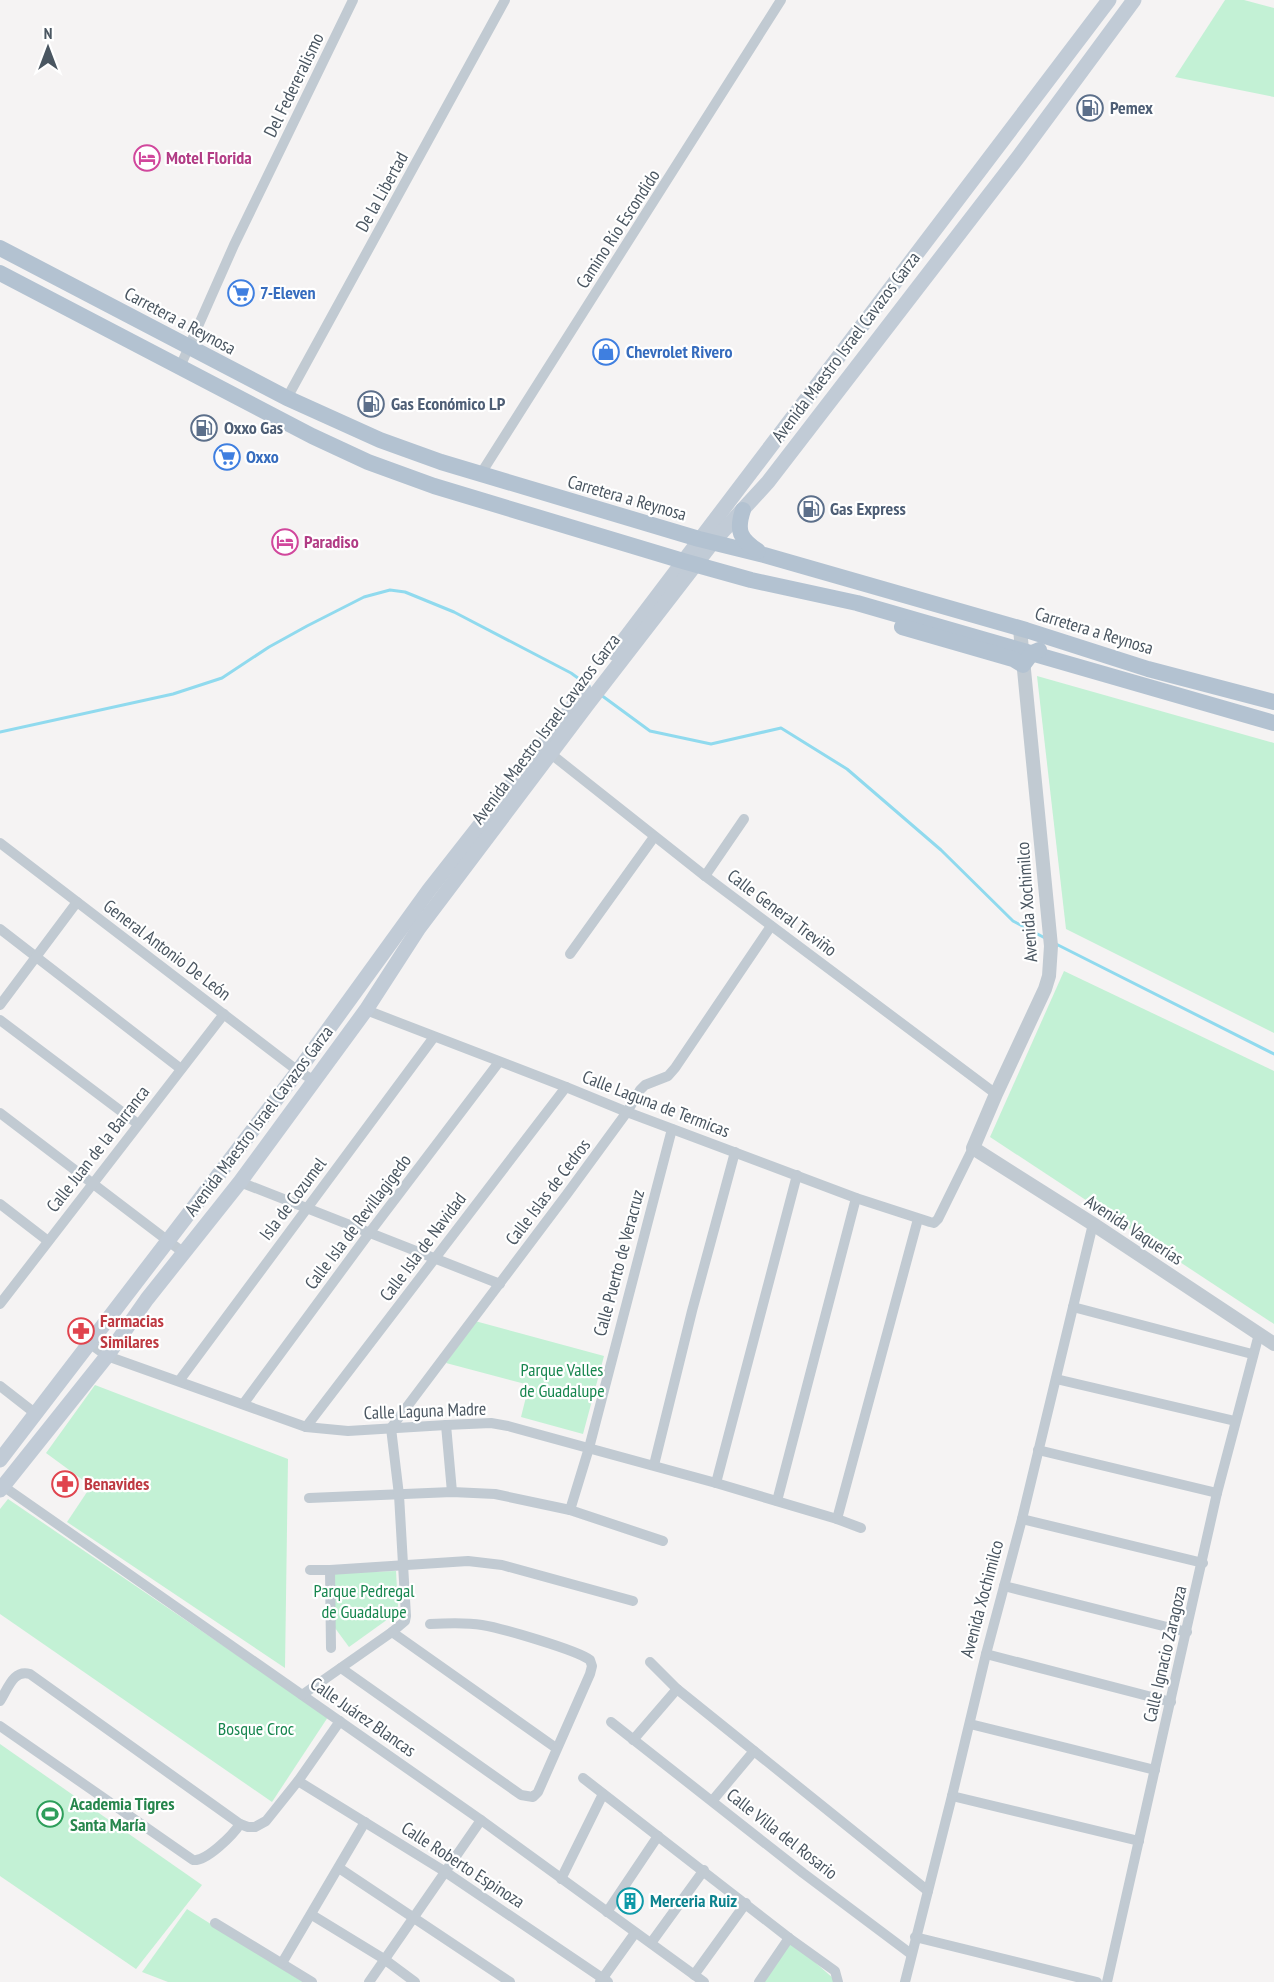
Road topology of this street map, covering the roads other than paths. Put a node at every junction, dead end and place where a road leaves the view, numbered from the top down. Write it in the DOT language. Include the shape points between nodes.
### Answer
graph roads {
  1 [pos="353,0"];
  2 [pos="505,0"];
  3 [pos="781,0"];
  4 [pos="1109,0"];
  5 [pos="1134,0"];
  6 [pos="1098,13"];
  7 [pos="1115,26"];
  8 [pos="0,248"];
  9 [pos="0,273"];
  10 [pos="189,347"];
  11 [pos="180,367"];
  12 [pos="287,399"];
  13 [pos="480,475"];
  14 [pos="443,489"];
  15 [pos="743,510"];
  16 [pos="645,524"];
  17 [pos="706,541"];
  18 [pos="764,555"];
  19 [pos="689,563"];
  20 [pos="1020,628"];
  21 [pos="1026,656"];
  22 [pos="1148,669"];
  23 [pos="583,701"];
  24 [pos="1274,702"];
  25 [pos="1274,723"];
  26 [pos="550,754"];
  27 [pos="744,819"];
  28 [pos="654,837"];
  29 [pos="0,843"];
  30 [pos="705,876"];
  31 [pos="77,902"];
  32 [pos="771,926"];
  33 [pos="0,929"];
  34 [pos="570,954"];
  35 [pos="36,957"];
  36 [pos="0,1005"];
  37 [pos="366,1010"];
  38 [pos="224,1014"];
  39 [pos="0,1020"];
  40 [pos="434,1037"];
  41 [pos="499,1062"];
  42 [pos="181,1069"];
  43 [pos="298,1071"];
  44 [pos="315,1081"];
  45 [pos="566,1087"];
  46 [pos="996,1094"];
  47 [pos="627,1112"];
  48 [pos="0,1113"];
  49 [pos="138,1124"];
  50 [pos="672,1129"];
  51 [pos="973,1149"];
  52 [pos="735,1152"];
  53 [pos="797,1175"];
  54 [pos="240,1182"];
  55 [pos="92,1183"];
  56 [pos="856,1198"];
  57 [pos="0,1204"];
  58 [pos="308,1208"];
  59 [pos="918,1219"];
  60 [pos="937,1221"];
  61 [pos="1094,1224"];
  62 [pos="370,1232"];
  63 [pos="48,1241"];
  64 [pos="168,1242"];
  65 [pos="184,1253"];
  66 [pos="434,1259"];
  67 [pos="500,1284"];
  68 [pos="2,1298"];
  69 [pos="1073,1307"];
  70 [pos="1259,1334"];
  71 [pos="89,1343"];
  72 [pos="1274,1344"];
  73 [pos="1252,1354"];
  74 [pos="107,1356"];
  75 [pos="1056,1379"];
  76 [pos="179,1380"];
  77 [pos="0,1386"];
  78 [pos="244,1403"];
  79 [pos="36,1414"];
  80 [pos="1235,1421"];
  81 [pos="446,1425"];
  82 [pos="306,1427"];
  83 [pos="391,1428"];
  84 [pos="589,1448"];
  85 [pos="1038,1450"];
  86 [pos="0,1460"];
  87 [pos="654,1465"];
  88 [pos="716,1483"];
  89 [pos="1,1487"];
  90 [pos="452,1492"];
  91 [pos="1217,1493"];
  92 [pos="399,1495"];
  93 [pos="309,1498"];
  94 [pos="777,1501"];
  95 [pos="570,1510"];
  96 [pos="1022,1518"];
  97 [pos="837,1519"];
  98 [pos="861,1528"];
  99 [pos="663,1541"];
  100 [pos="1203,1563"];
  101 [pos="404,1565"];
  102 [pos="310,1570"];
  103 [pos="330,1570"];
  104 [pos="1004,1586"];
  105 [pos="633,1601"];
  106 [pos="430,1624"];
  107 [pos="392,1632"];
  108 [pos="1187,1632"];
  109 [pos="331,1648"];
  110 [pos="986,1654"];
  111 [pos="650,1662"];
  112 [pos="341,1668"];
  113 [pos="677,1689"];
  114 [pos="302,1695"];
  115 [pos="0,1701"];
  116 [pos="1171,1702"];
  117 [pos="340,1721"];
  118 [pos="611,1722"];
  119 [pos="970,1724"];
  120 [pos="0,1726"];
  121 [pos="633,1740"];
  122 [pos="556,1748"];
  123 [pos="754,1751"];
  124 [pos="1155,1770"];
  125 [pos="583,1778"];
  126 [pos="298,1781"];
  127 [pos="603,1794"];
  128 [pos="952,1796"];
  129 [pos="713,1800"];
  130 [pos="481,1820"];
  131 [pos="365,1822"];
  132 [pos="240,1824"];
  133 [pos="658,1836"];
  134 [pos="1139,1841"];
  135 [pos="339,1868"];
  136 [pos="704,1869"];
  137 [pos="444,1871"];
  138 [pos="561,1879"];
  139 [pos="928,1890"];
  140 [pos="746,1903"];
  141 [pos="607,1912"];
  142 [pos="312,1915"];
  143 [pos="415,1917"];
  144 [pos="215,1923"];
  145 [pos="635,1933"];
  146 [pos="915,1937"];
  147 [pos="789,1938"];
  148 [pos="651,1943"];
  149 [pos="911,1954"];
  150 [pos="384,1959"];
  151 [pos="282,1963"];
  152 [pos="694,1975"];
  153 [pos="604,1981"];
  154 [pos="312,1982"];
  155 [pos="369,1982"];
  156 [pos="415,1982"];
  157 [pos="510,1982"];
  158 [pos="704,1982"];
  159 [pos="759,1982"];
  160 [pos="838,1982"];
  161 [pos="905,1982"];
  162 [pos="1097,1982"];
  163 [pos="1107,1982"];
  1 -- 10 [label="street, Del Federeralismo" via="239,234"];
  2 -- 12 [label="street, De la Libertad"];
  3 -- 13 [label="street, Camino Río Escondido"];
  4 -- 6 [label="main road, Avenida Maestro Israel Cavazos Garza"];
  5 -- 7 [label="main road, Avenida Maestro Israel Cavazos Garza"];
  6 -- 7 [label="main road"];
  6 -- 17 [label="main road, Avenida Maestro Israel Cavazos Garza"];
  7 -- 15 [label="main road, Avenida Maestro Israel Cavazos Garza" via="1019,156"];
  8 -- 10 [label="main road, Carretera a Reynosa"];
  9 -- 11 [label="main road"];
  10 -- 11 [label="street, Del Federeralismo"];
  10 -- 12 [label="main road, Carretera a Reynosa"];
  11 -- 14 [label="main road" via="350,454"];
  12 -- 13 [label="main road, Carretera a Reynosa" via="380,440"];
  13 -- 16 [label="main road, Carretera a Reynosa"];
  14 -- 16 [label="main road" via="451,479 461,478 619,522"];
  14 -- 19 [label="main road"];
  15 -- 17 [label="main road, Avenida Maestro Israel Cavazos Garza"];
  15 -- 18 [label="main road" via="739,522 741,535"];
  16 -- 17 [label="main road, Carretera a Reynosa"];
  17 -- 18 [label="main road, Carretera a Reynosa"];
  17 -- 19 [label="main road, Avenida Maestro Israel Cavazos Garza"];
  18 -- 20 [label="main road, Carretera a Reynosa"];
  19 -- 21 [label="main road" via="856,603 862,614 869,617 1013,660"];
  19 -- 23 [label="main road, Avenida Maestro Israel Cavazos Garza"];
  20 -- 21 [label="street, Avenida Xochimilco"];
  20 -- 22 [label="main road, Carretera a Reynosa"];
  21 -- 22 [label="main road" via="1039,650 1131,671"];
  21 -- 25 [label="main road"];
  21 -- 46 [label="street, Avenida Xochimilco" via="1051,966 1045,989"];
  22 -- 24 [label="main road, Carretera a Reynosa"];
  23 -- 26 [label="main road, Avenida Maestro Israel Cavazos Garza"];
  23 -- 43 [label="main road, Avenida Maestro Israel Cavazos Garza" via="429,890"];
  26 -- 28 [label="street, Calle General Treviño"];
  26 -- 37 [label="main road, Avenida Maestro Israel Cavazos Garza" via="419,928"];
  27 -- 30 [label="street"];
  28 -- 30 [label="street, Calle General Treviño"];
  28 -- 34 [label="street"];
  29 -- 31 [label="street, General Antonio De León"];
  30 -- 32 [label="street, Calle General Treviño"];
  31 -- 35 [label="street"];
  31 -- 38 [label="street, General Antonio De León"];
  32 -- 46 [label="street, Calle General Treviño"];
  32 -- 47 [label="street, Calle Islas de Cedros" via="675,1068 668,1076 645,1085"];
  33 -- 35 [label="street"];
  35 -- 36 [label="street"];
  35 -- 42 [label="street"];
  37 -- 40 [label="street, Calle Laguna de Termicas"];
  37 -- 44 [label="main road, Avenida Maestro Israel Cavazos Garza"];
  38 -- 42 [label="street, Calle Juan de la Barranca"];
  38 -- 43 [label="street, General Antonio De León"];
  39 -- 49 [label="street"];
  40 -- 41 [label="street, Calle Laguna de Termicas"];
  40 -- 58 [label="street, Isla de Cozumel"];
  41 -- 45 [label="street, Calle Laguna de Termicas"];
  41 -- 62 [label="street, Calle Isla de Revillagigedo"];
  42 -- 49 [label="street, Calle Juan de la Barranca"];
  43 -- 44 [label="street, General Antonio De León"];
  43 -- 64 [label="main road, Avenida Maestro Israel Cavazos Garza"];
  44 -- 54 [label="main road, Avenida Maestro Israel Cavazos Garza"];
  45 -- 47 [label="street, Calle Laguna de Termicas"];
  45 -- 66 [label="street, Calle Isla de Navidad"];
  46 -- 51 [label="street, Avenida Xochimilco"];
  47 -- 50 [label="street, Calle Laguna de Termicas"];
  47 -- 67 [label="street, Calle Islas de Cedros"];
  48 -- 55 [label="street"];
  49 -- 55 [label="street, Calle Juan de la Barranca"];
  50 -- 52 [label="street, Calle Laguna de Termicas"];
  50 -- 84 [label="street, Calle Puerto de Veracruz"];
  51 -- 60 [label="street, Avenida Xochimilco"];
  51 -- 61 [label="street, Avenida Vaquerías"];
  52 -- 53 [label="street, Calle Laguna de Termicas"];
  52 -- 87 [label="street"];
  53 -- 56 [label="street, Calle Laguna de Termicas"];
  53 -- 88 [label="street"];
  54 -- 58 [label="street"];
  54 -- 65 [label="main road, Avenida Maestro Israel Cavazos Garza"];
  55 -- 63 [label="street, Calle Juan de la Barranca"];
  55 -- 64 [label="street"];
  56 -- 59 [label="street, Calle Laguna de Termicas"];
  56 -- 94 [label="street"];
  57 -- 63 [label="street"];
  58 -- 62 [label="street"];
  58 -- 76 [label="street, Isla de Cozumel"];
  59 -- 60 [label="street, Calle Laguna de Termicas"];
  59 -- 97 [label="street"];
  61 -- 69 [label="street, Avenida Xochimilco"];
  61 -- 70 [label="street, Avenida Vaquerías"];
  62 -- 66 [label="street"];
  62 -- 78 [label="street, Calle Isla de Revillagigedo"];
  63 -- 68 [label="street, Calle Juan de la Barranca"];
  64 -- 65 [label="street"];
  64 -- 71 [label="main road, Avenida Maestro Israel Cavazos Garza"];
  65 -- 74 [label="main road, Avenida Maestro Israel Cavazos Garza"];
  66 -- 67 [label="street"];
  66 -- 82 [label="street, Calle Isla de Navidad"];
  67 -- 83 [label="street, Calle Islas de Cedros"];
  69 -- 73 [label="street"];
  69 -- 75 [label="street, Avenida Xochimilco"];
  70 -- 72 [label="street, Avenida Vaquerías"];
  70 -- 73 [label="street, Calle Ignacio Zaragoza"];
  71 -- 74 [label="street, Calle Laguna Madre"];
  71 -- 79 [label="main road, Avenida Maestro Israel Cavazos Garza"];
  73 -- 80 [label="street, Calle Ignacio Zaragoza"];
  74 -- 76 [label="street, Calle Laguna Madre"];
  74 -- 89 [label="main road, Avenida Maestro Israel Cavazos Garza"];
  75 -- 80 [label="street"];
  75 -- 85 [label="street, Avenida Xochimilco"];
  76 -- 78 [label="street, Calle Laguna Madre"];
  77 -- 79 [label="street"];
  78 -- 82 [label="street, Calle Laguna Madre"];
  79 -- 86 [label="main road, Avenida Maestro Israel Cavazos Garza"];
  80 -- 91 [label="street, Calle Ignacio Zaragoza"];
  81 -- 83 [label="street, Calle Laguna Madre"];
  81 -- 84 [label="street, Calle Laguna Madre" via="508,1426"];
  81 -- 90 [label="street"];
  82 -- 83 [label="street, Calle Laguna Madre" via="348,1431"];
  83 -- 92 [label="street"];
  84 -- 87 [label="street, Calle Laguna Madre"];
  84 -- 95 [label="street, Calle Puerto de Veracruz"];
  85 -- 91 [label="street"];
  85 -- 96 [label="street, Avenida Xochimilco"];
  87 -- 88 [label="street, Calle Laguna Madre"];
  88 -- 94 [label="street, Calle Laguna Madre"];
  89 -- 114 [label="street, Calle Juárez Blancas"];
  90 -- 92 [label="street"];
  90 -- 95 [label="street" via="495,1494"];
  91 -- 100 [label="street, Calle Ignacio Zaragoza"];
  92 -- 93 [label="street"];
  92 -- 101 [label="street"];
  94 -- 97 [label="street, Calle Laguna Madre"];
  95 -- 99 [label="street"];
  96 -- 100 [label="street"];
  96 -- 104 [label="street, Avenida Xochimilco"];
  97 -- 98 [label="street, Calle Laguna Madre"];
  100 -- 108 [label="street, Calle Ignacio Zaragoza"];
  101 -- 103 [label="street"];
  101 -- 105 [label="street" via="468,1561 502,1565"];
  101 -- 107 [label="street" via="406,1616"];
  102 -- 103 [label="street"];
  103 -- 109 [label="street"];
  104 -- 108 [label="street"];
  104 -- 110 [label="street, Avenida Xochimilco"];
  106 -- 122 [label="street" via="482,1625 590,1660 590,1674"];
  107 -- 112 [label="street"];
  107 -- 122 [label="street"];
  108 -- 116 [label="street, Calle Ignacio Zaragoza"];
  110 -- 116 [label="street"];
  110 -- 119 [label="street, Avenida Xochimilco"];
  111 -- 113 [label="street"];
  112 -- 114 [label="street"];
  112 -- 122 [label="street" via="520,1795 533,1797 538,1792"];
  113 -- 121 [label="street"];
  113 -- 123 [label="street"];
  114 -- 117 [label="street, Calle Juárez Blancas"];
  115 -- 132 [label="street" via="16,1675 30,1674"];
  116 -- 124 [label="street, Calle Ignacio Zaragoza"];
  117 -- 126 [label="street"];
  117 -- 130 [label="street, Calle Juárez Blancas"];
  118 -- 121 [label="street, Calle Villa del Rosario"];
  119 -- 124 [label="street"];
  119 -- 128 [label="street, Avenida Xochimilco"];
  120 -- 132 [label="street" via="193,1860 201,1860 228,1840"];
  121 -- 129 [label="street, Calle Villa del Rosario"];
  123 -- 129 [label="street"];
  123 -- 139 [label="street"];
  124 -- 134 [label="street, Calle Ignacio Zaragoza"];
  125 -- 127 [label="street"];
  126 -- 131 [label="street, Calle Roberto Espinoza"];
  126 -- 132 [label="street" via="261,1825"];
  127 -- 133 [label="street"];
  127 -- 138 [label="street"];
  128 -- 134 [label="street"];
  128 -- 139 [label="street, Avenida Xochimilco"];
  129 -- 149 [label="street, Calle Villa del Rosario"];
  130 -- 137 [label="street"];
  130 -- 138 [label="street, Calle Juárez Blancas"];
  131 -- 135 [label="street"];
  131 -- 137 [label="street, Calle Roberto Espinoza"];
  133 -- 136 [label="street"];
  133 -- 141 [label="street"];
  134 -- 163 [label="street, Calle Ignacio Zaragoza"];
  135 -- 142 [label="street"];
  135 -- 143 [label="street"];
  136 -- 140 [label="street"];
  136 -- 148 [label="street"];
  137 -- 143 [label="street"];
  137 -- 153 [label="street, Calle Roberto Espinoza"];
  138 -- 141 [label="street, Calle Juárez Blancas"];
  139 -- 146 [label="street, Avenida Xochimilco"];
  140 -- 147 [label="street"];
  140 -- 152 [label="street"];
  141 -- 145 [label="street, Calle Juárez Blancas"];
  142 -- 150 [label="street"];
  142 -- 151 [label="street"];
  143 -- 150 [label="street"];
  143 -- 157 [label="street"];
  144 -- 151 [label="street"];
  145 -- 148 [label="street, Calle Juárez Blancas"];
  145 -- 153 [label="street"];
  146 -- 149 [label="street, Avenida Xochimilco"];
  146 -- 162 [label="street"];
  147 -- 159 [label="street"];
  147 -- 160 [label="street" via="835,1971"];
  148 -- 152 [label="street, Calle Juárez Blancas"];
  149 -- 161 [label="street, Avenida Xochimilco"];
  150 -- 155 [label="street"];
  150 -- 156 [label="street"];
  151 -- 154 [label="street"];
  152 -- 158 [label="street, Calle Juárez Blancas"];
}
